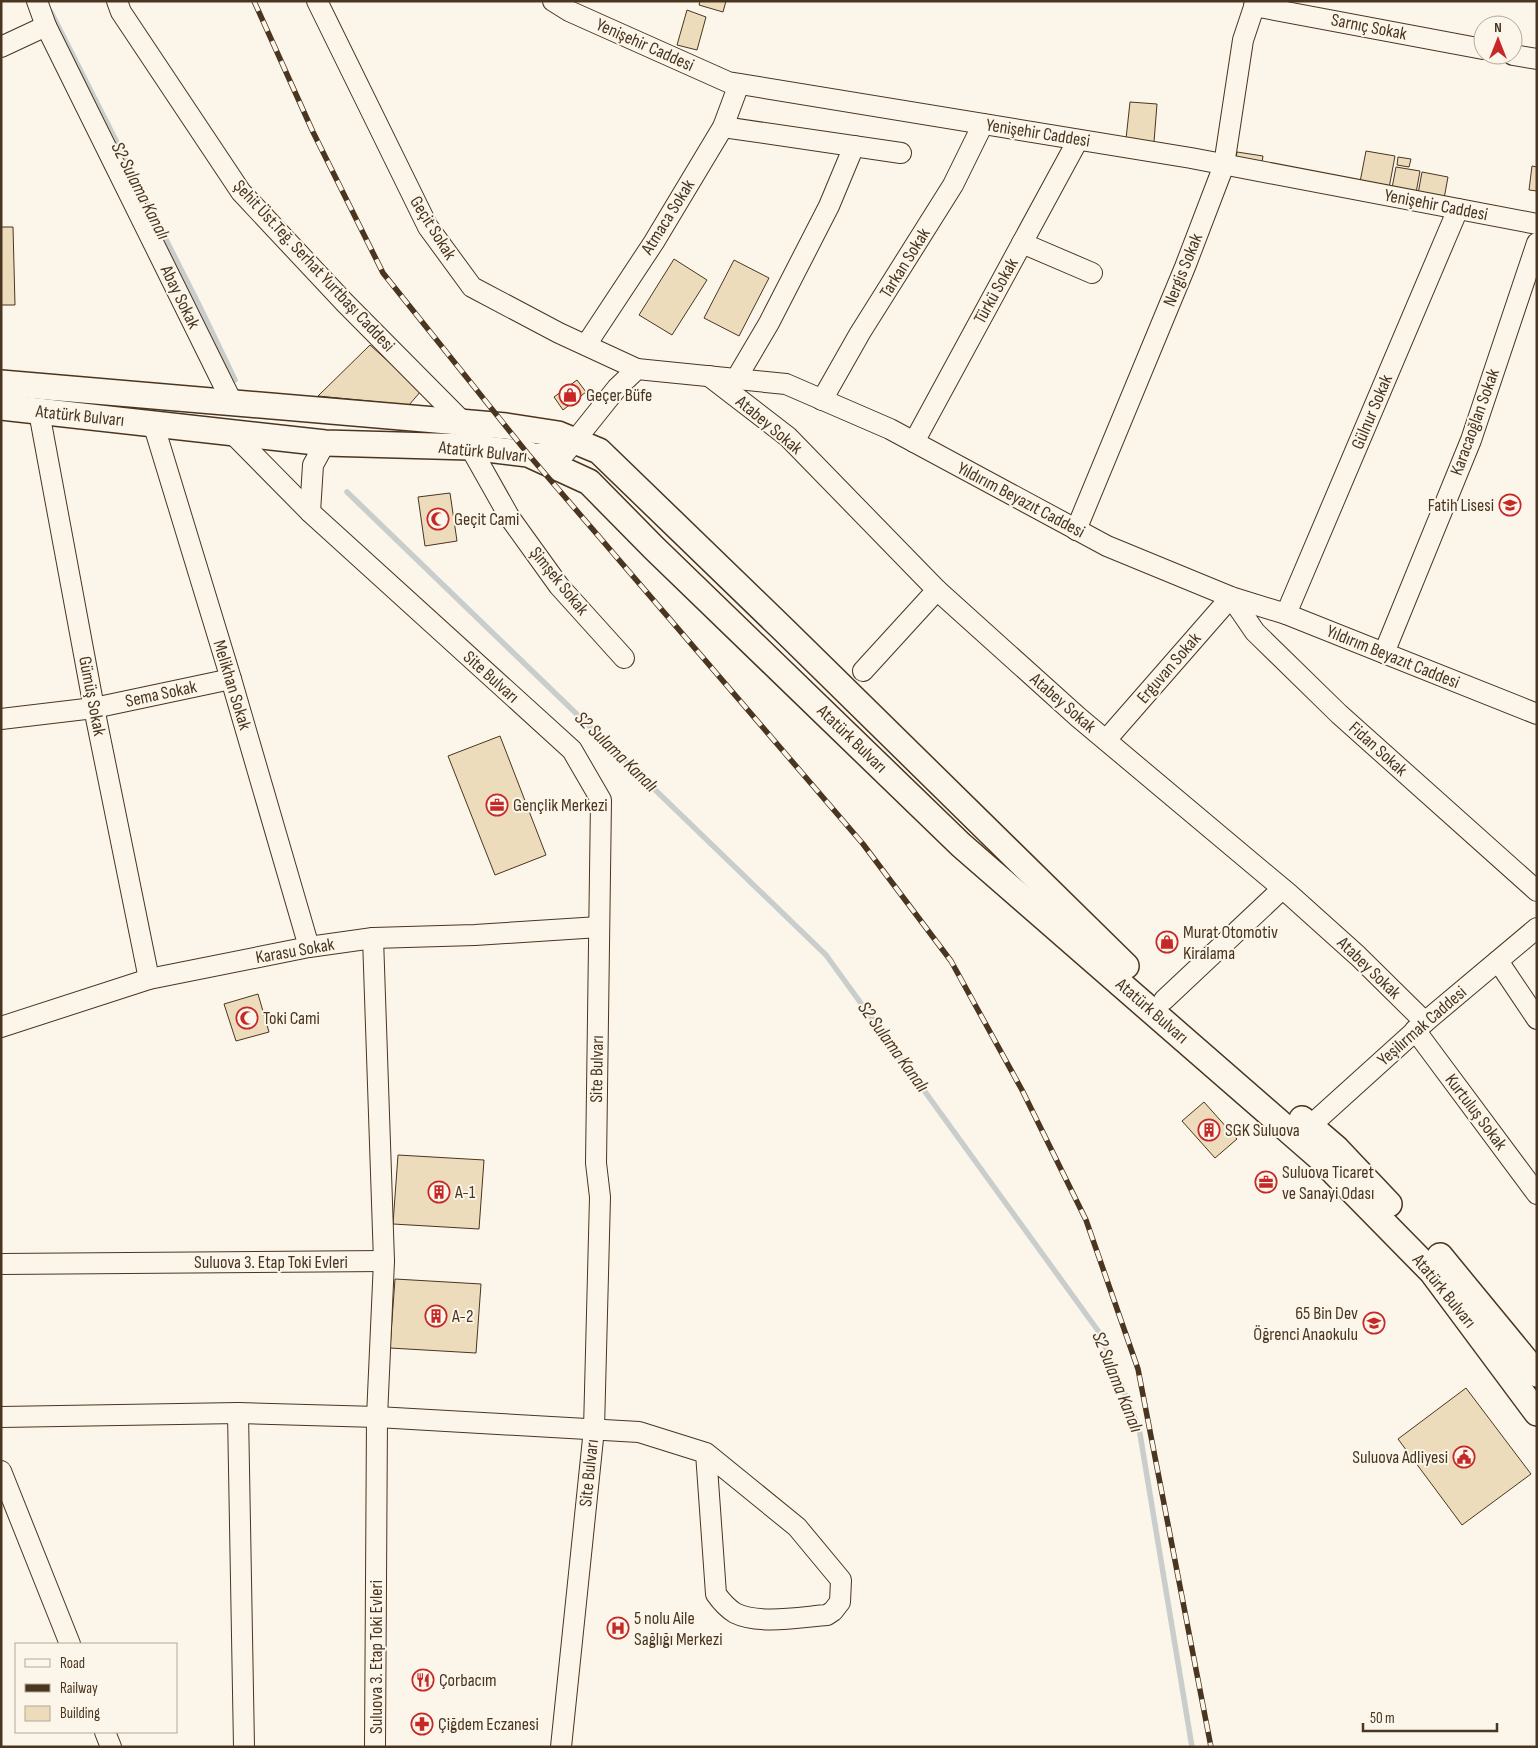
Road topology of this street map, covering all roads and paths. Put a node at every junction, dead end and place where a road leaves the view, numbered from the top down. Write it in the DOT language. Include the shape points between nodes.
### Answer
graph roads {
  1 [pos="37,1"];
  2 [pos="117,1"];
  3 [pos="317,1"];
  4 [pos="553,1"];
  5 [pos="1255,4"];
  6 [pos="46,26"];
  7 [pos="1,47"];
  8 [pos="1473,47"];
  9 [pos="1523,56"];
  10 [pos="1537,59"];
  11 [pos="739,84"];
  12 [pos="982,124"];
  13 [pos="723,127"];
  14 [pos="1078,140"];
  15 [pos="854,146"];
  16 [pos="901,153"];
  17 [pos="1224,165"];
  18 [pos="1458,209"];
  19 [pos="1537,224"];
  20 [pos="1022,243"];
  21 [pos="1537,243"];
  22 [pos="1092,273"];
  23 [pos="586,345"];
  24 [pos="637,369"];
  25 [pos="709,376"];
  26 [pos="736,379"];
  27 [pos="1,383"];
  28 [pos="822,400"];
  29 [pos="232,402"];
  30 [pos="1,407"];
  31 [pos="39,412"];
  32 [pos="462,422"];
  33 [pos="153,423"];
  34 [pos="232,433"];
  35 [pos="575,441"];
  36 [pos="914,442"];
  37 [pos="325,443"];
  38 [pos="470,447"];
  39 [pos="528,454"];
  40 [pos="310,512"];
  41 [pos="1076,530"];
  42 [pos="937,590"];
  43 [pos="1231,597"];
  44 [pos="1286,614"];
  45 [pos="1384,653"];
  46 [pos="624,658"];
  47 [pos="863,671"];
  48 [pos="231,679"];
  49 [pos="94,708"];
  50 [pos="1537,714"];
  51 [pos="1,719"];
  52 [pos="1106,740"];
  53 [pos="1282,888"];
  54 [pos="1537,891"];
  55 [pos="598,927"];
  56 [pos="1537,928"];
  57 [pos="373,938"];
  58 [pos="309,947"];
  59 [pos="1498,961"];
  60 [pos="149,979"];
  61 [pos="1164,1000"];
  62 [pos="1537,1019"];
  63 [pos="1420,1026"];
  64 [pos="1,1027"];
  65 [pos="1304,1132"];
  66 [pos="1537,1194"];
  67 [pos="384,1261"];
  68 [pos="1,1264"];
  69 [pos="1534,1364"];
  70 [pos="238,1412"];
  71 [pos="1537,1413"];
  72 [pos="1,1417"];
  73 [pos="377,1417"];
  74 [pos="594,1429"];
  75 [pos="706,1453"];
  76 [pos="1,1471"];
  77 [pos="70,1643"];
  78 [pos="105,1733"];
  79 [pos="111,1747"];
  80 [pos="244,1747"];
  81 [pos="375,1747"];
  82 [pos="561,1747"];
  1 -- 6 [label="street, Abay Sokak"];
  2 -- 32 [label="street, Şehit Üst.Teğ. Serhat Yurtbaşı Caddesi" via="121,12 241,192"];
  3 -- 23 [label="street, Geçit Sokak" via="428,227 472,287"];
  4 -- 11 [label="street, Yenişehir Caddesi" via="728,82"];
  5 -- 8 [label="street, Sarnıç Sokak"];
  5 -- 17 [label="street, Nergis Sokak" via="1243,40"];
  6 -- 7 [label="street"];
  6 -- 29 [label="street, Abay Sokak"];
  9 -- 10 [label="street"];
  11 -- 12 [label="street, Yenişehir Caddesi"];
  11 -- 13 [label="street, Atmaca Sokak"];
  12 -- 14 [label="street, Yenişehir Caddesi"];
  12 -- 28 [label="street, Tarkan Sokak" via="953,185"];
  13 -- 15 [label="street"];
  13 -- 23 [label="street, Atmaca Sokak" via="654,242"];
  14 -- 17 [label="street, Yenişehir Caddesi"];
  14 -- 20 [label="street, Türkü Sokak"];
  15 -- 16 [label="street"];
  15 -- 26 [label="street" via="829,206 769,323"];
  17 -- 18 [label="street, Yenişehir Caddesi"];
  17 -- 41 [label="street, Nergis Sokak"];
  18 -- 19 [label="street, Yenişehir Caddesi"];
  18 -- 44 [label="street, Gülnur Sokak"];
  20 -- 22 [label="street"];
  20 -- 36 [label="street, Türkü Sokak"];
  21 -- 45 [label="street, Karacaoğlan Sokak" via="1470,440"];
  23 -- 24 [label="street, Geçit Sokak"];
  24 -- 25 [label="street, Yıldırım Beyazıt Caddesi"];
  24 -- 35 [label="street" via="617,388"];
  25 -- 26 [label="street, Yıldırım Beyazıt Caddesi"];
  25 -- 42 [label="street, Atabey Sokak" via="788,438"];
  26 -- 28 [label="street, Yıldırım Beyazıt Caddesi" via="786,384"];
  27 -- 29 [label="main road, Atatürk Bulvarı"];
  28 -- 36 [label="street, Yıldırım Beyazıt Caddesi"];
  29 -- 32 [label="main road, Atatürk Bulvarı"];
  30 -- 31 [label="main road, Atatürk Bulvarı"];
  31 -- 33 [label="main road, Atatürk Bulvarı"];
  31 -- 49 [label="street, Gümüş Sokak"];
  32 -- 35 [label="main road, Atatürk Bulvarı" via="558,434"];
  32 -- 38 [label="street, Şehit Üst.Teğ. Serhat Yurtbaşı Caddesi"];
  33 -- 34 [label="main road, Atatürk Bulvarı"];
  33 -- 48 [label="street, Melikhan Sokak"];
  34 -- 37 [label="main road, Atatürk Bulvarı"];
  34 -- 40 [label="street, Site Bulvarı"];
  35 -- 39 [label="street" via="564,453"];
  35 -- 61 [label="main road, Atatürk Bulvarı" via="599,451 1112,954"];
  36 -- 41 [label="street, Yıldırım Beyazıt Caddesi"];
  37 -- 38 [label="main road, Atatürk Bulvarı"];
  37 -- 40 [label="street" via="314,465"];
  38 -- 39 [label="main road, Atatürk Bulvarı"];
  38 -- 46 [label="street, Şimşek Sokak" via="510,518 559,586"];
  39 -- 65 [label="main road, Atatürk Bulvarı" via="589,482 961,845"];
  40 -- 55 [label="street, Site Bulvarı" via="572,750 601,800"];
  41 -- 43 [label="street, Yıldırım Beyazıt Caddesi"];
  42 -- 47 [label="street"];
  42 -- 52 [label="street, Atabey Sokak"];
  43 -- 44 [label="street, Yıldırım Beyazıt Caddesi"];
  43 -- 52 [label="street, Erguvan Sokak"];
  43 -- 54 [label="street, Fidan Sokak" via="1255,632 1339,714"];
  44 -- 45 [label="street, Yıldırım Beyazıt Caddesi"];
  45 -- 50 [label="street, Yıldırım Beyazıt Caddesi"];
  48 -- 49 [label="street, Sema Sokak"];
  48 -- 58 [label="street, Melikhan Sokak"];
  49 -- 51 [label="street, Sema Sokak"];
  49 -- 60 [label="street, Gümüş Sokak"];
  52 -- 53 [label="street, Atabey Sokak"];
  53 -- 61 [label="street"];
  53 -- 63 [label="street, Atabey Sokak" via="1358,956"];
  55 -- 57 [label="street, Karasu Sokak"];
  55 -- 74 [label="street, Site Bulvarı" via="596,1163 600,1197"];
  56 -- 59 [label="street, Yeşilırmak Caddesi"];
  57 -- 58 [label="street, Karasu Sokak"];
  57 -- 67 [label="street"];
  58 -- 60 [label="street, Karasu Sokak"];
  59 -- 62 [label="street"];
  59 -- 63 [label="street, Yeşilırmak Caddesi"];
  60 -- 64 [label="street, Karasu Sokak"];
  61 -- 65 [label="main road, Atatürk Bulvarı"];
  63 -- 65 [label="street, Yeşilırmak Caddesi"];
  63 -- 66 [label="street, Kurtuluş Sokak"];
  65 -- 69 [label="main road, Atatürk Bulvarı" via="1336,1149 1445,1262"];
  65 -- 71 [label="main road, Atatürk Bulvarı" via="1319,1157 1432,1272"];
  67 -- 68 [label="street, Suluova 3. Etap Toki Evleri"];
  67 -- 73 [label="street, Suluova 3. Etap Toki Evleri"];
  70 -- 72 [label="street"];
  70 -- 73 [label="street"];
  70 -- 80 [label="street"];
  73 -- 74 [label="street"];
  73 -- 81 [label="street, Suluova 3. Etap Toki Evleri"];
  74 -- 75 [label="street" via="639,1432"];
  74 -- 82 [label="street, Site Bulvarı"];
  75 -- 75 [label="street" via="797,1527 841,1580 840,1602 833,1612 827,1615 754,1618 735,1612 716,1594"];
  76 -- 77 [label="street"];
  78 -- 79 [label="street"];
}
